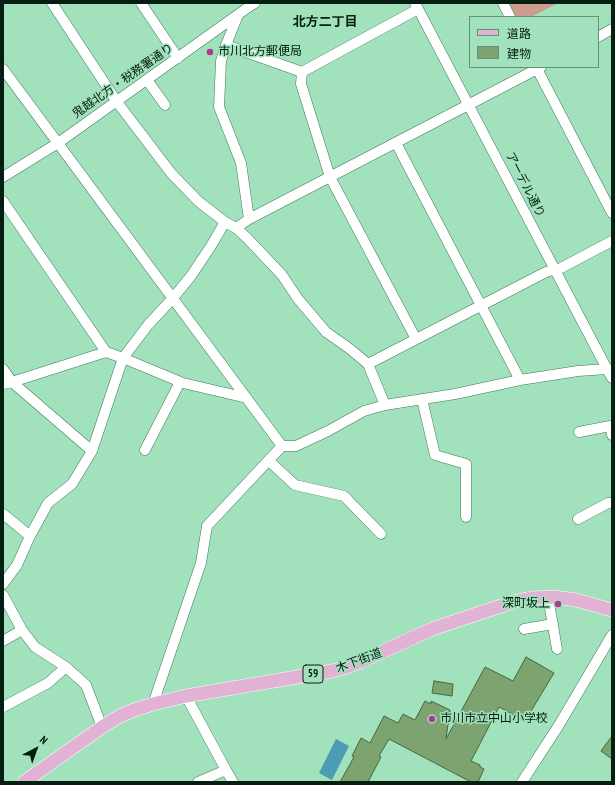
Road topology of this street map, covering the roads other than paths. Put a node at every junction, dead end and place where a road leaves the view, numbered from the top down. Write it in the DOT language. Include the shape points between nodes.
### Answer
graph roads {
  1 [pos="52,3"];
  2 [pos="141,3"];
  3 [pos="503,3"];
  4 [pos="251,4"];
  5 [pos="417,6"];
  6 [pos="238,15"];
  7 [pos="510,16"];
  8 [pos="612,29"];
  9 [pos="599,36"];
  10 [pos="226,45"];
  11 [pos="178,58"];
  12 [pos="538,68"];
  13 [pos="3,69"];
  14 [pos="302,72"];
  15 [pos="147,80"];
  16 [pos="116,102"];
  17 [pos="165,105"];
  18 [pos="469,105"];
  19 [pos="58,143"];
  20 [pos="396,143"];
  21 [pos="3,177"];
  22 [pos="330,177"];
  23 [pos="3,201"];
  24 [pos="612,213"];
  25 [pos="248,219"];
  26 [pos="225,222"];
  27 [pos="236,228"];
  28 [pos="612,241"];
  29 [pos="554,270"];
  30 [pos="173,298"];
  31 [pos="482,305"];
  32 [pos="416,339"];
  33 [pos="106,352"];
  34 [pos="124,358"];
  35 [pos="368,364"];
  36 [pos="3,369"];
  37 [pos="610,372"];
  38 [pos="520,380"];
  39 [pos="180,382"];
  40 [pos="8,383"];
  41 [pos="247,398"];
  42 [pos="422,399"];
  43 [pos="386,405"];
  44 [pos="579,432"];
  45 [pos="612,435"];
  46 [pos="282,446"];
  47 [pos="145,450"];
  48 [pos="92,451"];
  49 [pos="269,461"];
  50 [pos="612,503"];
  51 [pos="3,514"];
  52 [pos="466,517"];
  53 [pos="578,518"];
  54 [pos="381,534"];
  55 [pos="30,536"];
  56 [pos="3,584"];
  57 [pos="3,595"];
  58 [pos="548,597"];
  59 [pos="612,610"];
  60 [pos="553,624"];
  61 [pos="524,629"];
  62 [pos="22,630"];
  63 [pos="612,635"];
  64 [pos="3,641"];
  65 [pos="557,649"];
  66 [pos="66,667"];
  67 [pos="186,696"];
  68 [pos="153,704"];
  69 [pos="3,707"];
  70 [pos="102,727"];
  71 [pos="226,770"];
  72 [pos="24,782"];
  73 [pos="198,782"];
  74 [pos="233,782"];
  75 [pos="522,782"];
  1 -- 16 [label="street"];
  2 -- 11 [label="street"];
  3 -- 7 [label="street"];
  4 -- 6 [label="street, 鬼越北方・税務署通り"];
  5 -- 14 [label="street"];
  5 -- 18 [label="street, アーデル通り"];
  6 -- 10 [label="street"];
  6 -- 11 [label="street, 鬼越北方・税務署通り"];
  8 -- 9 [label="street"];
  10 -- 14 [label="street"];
  10 -- 25 [label="street" via="221,61 220,107 241,163"];
  11 -- 15 [label="street, 鬼越北方・税務署通り"];
  12 -- 18 [label="street"];
  12 -- 24 [label="street"];
  13 -- 19 [label="street"];
  14 -- 22 [label="street" via="301,84"];
  15 -- 16 [label="street, 鬼越北方・税務署通り"];
  15 -- 17 [label="street"];
  16 -- 19 [label="street, 鬼越北方・税務署通り"];
  16 -- 26 [label="street" via="171,173 198,201"];
  18 -- 20 [label="street"];
  18 -- 29 [label="street, アーデル通り"];
  19 -- 21 [label="street, 鬼越北方・税務署通り"];
  19 -- 30 [label="street"];
  20 -- 22 [label="street"];
  20 -- 31 [label="street"];
  22 -- 25 [label="street"];
  22 -- 32 [label="street"];
  23 -- 33 [label="street"];
  25 -- 27 [label="street"];
  26 -- 27 [label="street"];
  26 -- 30 [label="street" via="191,276"];
  27 -- 35 [label="street" via="282,275 326,332"];
  28 -- 29 [label="street"];
  29 -- 31 [label="street"];
  29 -- 37 [label="street, アーデル通り"];
  30 -- 34 [label="street" via="148,325"];
  30 -- 41 [label="street"];
  31 -- 32 [label="street"];
  31 -- 38 [label="street"];
  32 -- 35 [label="street"];
  33 -- 34 [label="street"];
  33 -- 40 [label="street"];
  34 -- 39 [label="street"];
  34 -- 48 [label="street"];
  35 -- 43 [label="street"];
  36 -- 40 [label="street"];
  37 -- 38 [label="street" via="578,371"];
  38 -- 42 [label="street"];
  39 -- 41 [label="street"];
  39 -- 47 [label="street"];
  40 -- 48 [label="street"];
  41 -- 46 [label="street"];
  42 -- 43 [label="street"];
  42 -- 52 [label="street" via="435,456 466,464"];
  43 -- 46 [label="street" via="364,411 296,446"];
  44 -- 45 [label="street" via="610,426"];
  46 -- 49 [label="street"];
  48 -- 55 [label="street" via="72,484 48,503"];
  49 -- 54 [label="street" via="295,486 344,496"];
  49 -- 68 [label="street" via="207,526 201,563"];
  50 -- 53 [label="street"];
  51 -- 55 [label="street"];
  55 -- 56 [label="street" via="17,565"];
  57 -- 62 [label="street"];
  58 -- 59 [label="main road, 木下街道 / 59" via="576,600"];
  58 -- 60 [label="street"];
  58 -- 67 [label="main road, 木下街道 / 59" via="513,602 432,629 360,662 332,671"];
  60 -- 61 [label="street"];
  60 -- 65 [label="street"];
  62 -- 64 [label="street"];
  62 -- 66 [label="street" via="35,647"];
  63 -- 75 [label="street"];
  66 -- 69 [label="street" via="48,683"];
  66 -- 70 [label="street" via="86,685"];
  67 -- 68 [label="main road, 木下街道 / 59"];
  67 -- 71 [label="street"];
  68 -- 70 [label="main road, 木下街道 / 59" via="120,716"];
  70 -- 72 [label="main road, 木下街道 / 59"];
  71 -- 73 [label="street"];
  71 -- 74 [label="street"];
}
